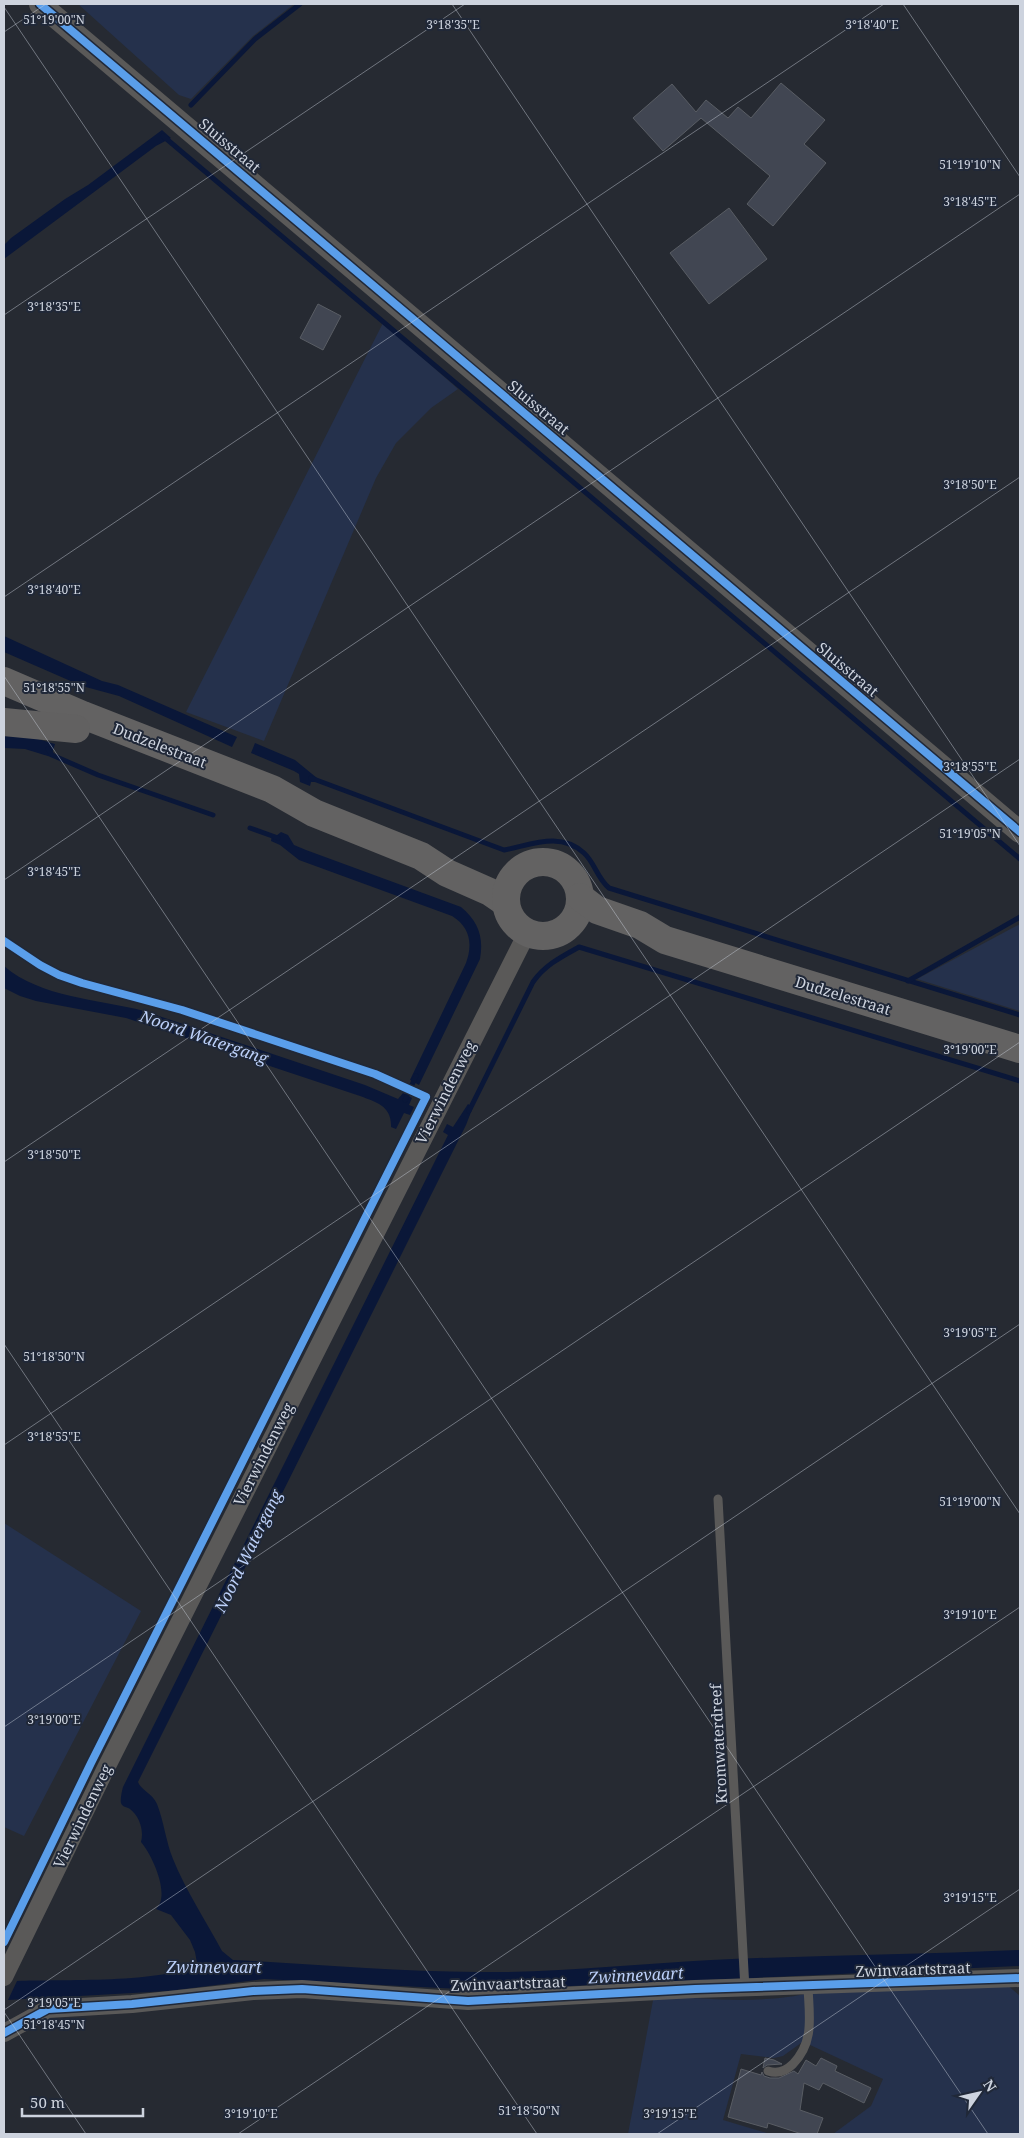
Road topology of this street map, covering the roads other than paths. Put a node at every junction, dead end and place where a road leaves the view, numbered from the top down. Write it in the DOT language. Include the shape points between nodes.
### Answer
graph roads {
  1 [pos="40,4"];
  2 [pos="4,681"];
  3 [pos="4,701"];
  4 [pos="4,722"];
  5 [pos="76,729"];
  6 [pos="314,813"];
  7 [pos="1020,832"];
  8 [pos="422,856"];
  9 [pos="515,875"];
  10 [pos="580,897"];
  11 [pos="506,903"];
  12 [pos="572,922"];
  13 [pos="526,933"];
  14 [pos="665,940"];
  15 [pos="1020,1049"];
  16 [pos="718,1499"];
  17 [pos="4,1977"];
  18 [pos="1020,1978"];
  19 [pos="745,1984"];
  20 [pos="808,1986"];
  21 [pos="4,2032"];
  22 [pos="768,2071"];
  1 -- 7 [label="street, Sluisstraat"];
  2 -- 6 [label="main road, Dudzelestraat" via="272,789"];
  3 -- 5 [label="main road, Dudzelestraat"];
  4 -- 5 [label="highway"];
  5 -- 6 [label="main road, Dudzelestraat" via="266,802"];
  6 -- 8 [label="main road, Dudzelestraat"];
  8 -- 9 [label="main road, Dudzelestraat" via="450,859 495,875"];
  8 -- 11 [label="main road, Dudzelestraat" via="446,873 490,892"];
  9 -- 10 [label="main road" via="526,866 540,862 555,864 568,871 577,883"];
  9 -- 11 [label="main road" via="508,888"];
  10 -- 12 [label="main road" via="578,912"];
  10 -- 14 [label="main road, Dudzelestraat" via="597,910 640,925"];
  11 -- 13 [label="main road" via="516,925"];
  12 -- 13 [label="main road" via="551,936"];
  12 -- 14 [label="main road, Dudzelestraat" via="636,940"];
  13 -- 17 [label="street, Vierwindenweg" via="109,1761"];
  14 -- 15 [label="main road, Dudzelestraat"];
  16 -- 19 [label="lane, Kromwaterdreef"];
  18 -- 20 [label="street, Zwinvaartstraat"];
  19 -- 20 [label="street, Zwinvaartstraat"];
  19 -- 21 [label="street, Zwinvaartstraat" via="468,2001 302,1990 253,1991 48,2009"];
  20 -- 22 [label="lane" via="808,2044 790,2067 778,2072"];
}
